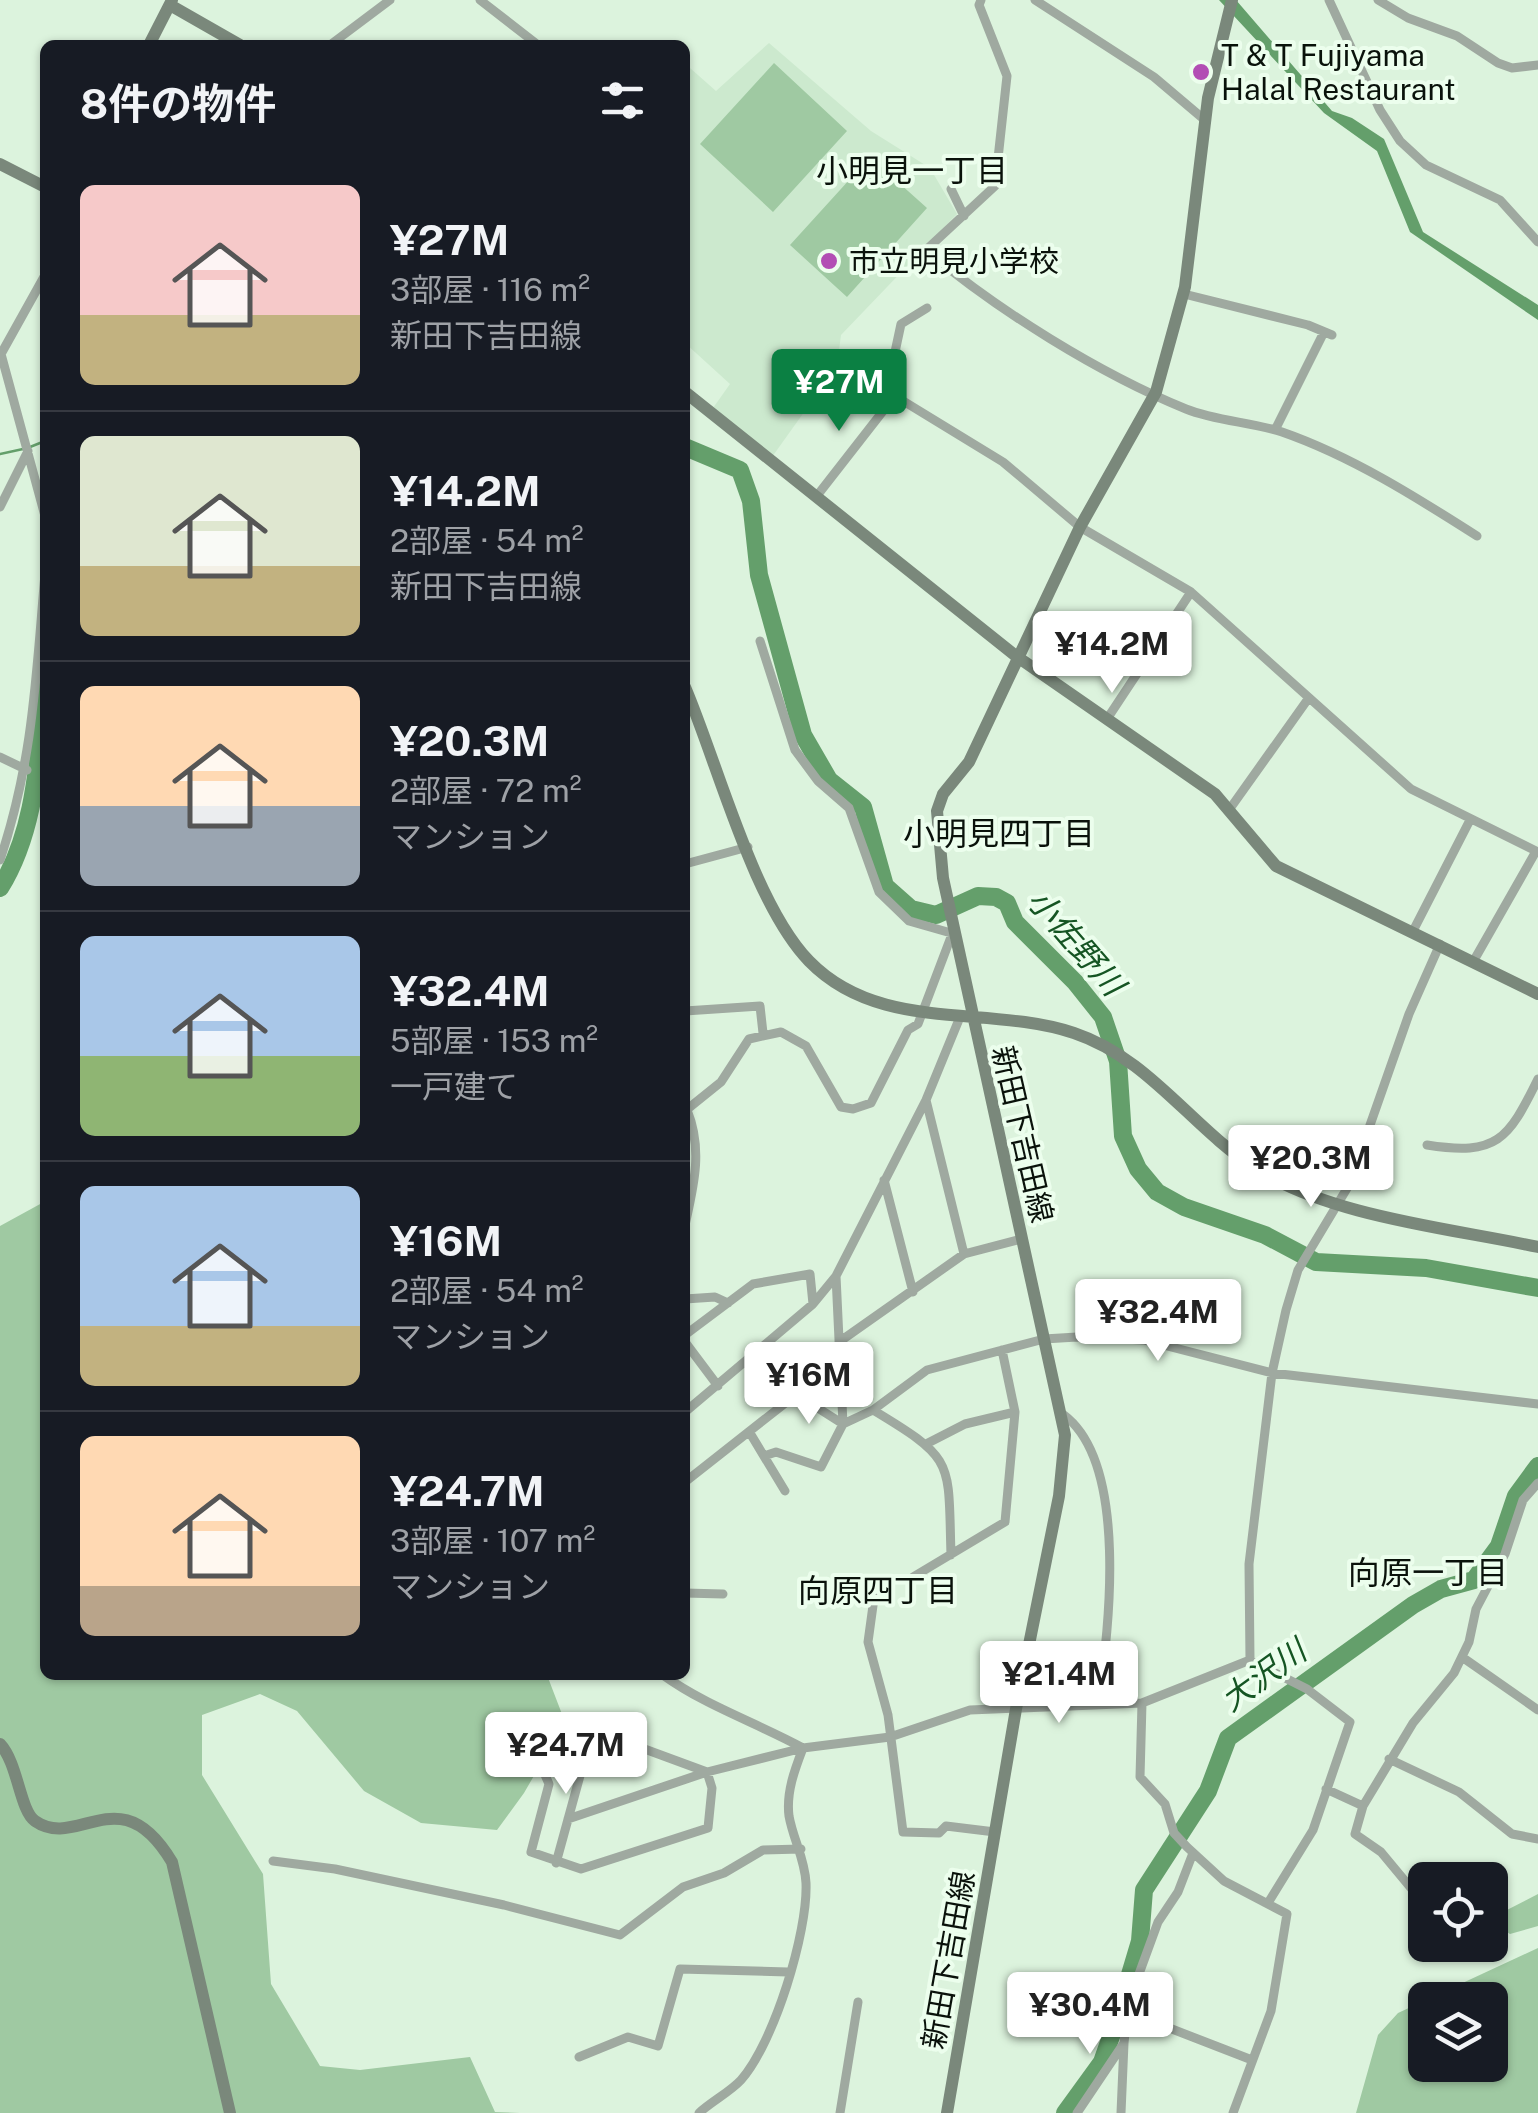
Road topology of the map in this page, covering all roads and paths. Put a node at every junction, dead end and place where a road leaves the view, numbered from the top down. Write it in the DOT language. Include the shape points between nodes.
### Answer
graph roads {
  1 [pos="390,0"];
  2 [pos="480,0"];
  3 [pos="982,0"];
  4 [pos="1035,0"];
  5 [pos="1232,0"];
  6 [pos="1330,0"];
  7 [pos="1378,0"];
  8 [pos="166,2"];
  9 [pos="151,40"];
  10 [pos="231,40"];
  11 [pos="337,40"];
  12 [pos="532,40"];
  13 [pos="1538,65"];
  14 [pos="1206,121"];
  15 [pos="0,164"];
  16 [pos="40,184"];
  17 [pos="951,190"];
  18 [pos="964,216"];
  19 [pos="1538,242"];
  20 [pos="40,284"];
  21 [pos="1184,294"];
  22 [pos="927,308"];
  23 [pos="0,354"];
  24 [pos="1156,392"];
  25 [pos="690,396"];
  26 [pos="894,396"];
  27 [pos="1275,430"];
  28 [pos="28,451"];
  29 [pos="40,497"];
  30 [pos="816,497"];
  31 [pos="0,507"];
  32 [pos="1080,526"];
  33 [pos="1478,536"];
  34 [pos="1191,592"];
  35 [pos="40,628"];
  36 [pos="760,640"];
  37 [pos="1016,656"];
  38 [pos="1308,700"];
  39 [pos="690,701"];
  40 [pos="1107,719"];
  41 [pos="0,757"];
  42 [pos="27,770"];
  43 [pos="1229,810"];
  44 [pos="1470,820"];
  45 [pos="748,848"];
  46 [pos="1537,852"];
  47 [pos="0,860"];
  48 [pos="690,863"];
  49 [pos="953,931"];
  50 [pos="1413,932"];
  51 [pos="1440,944"];
  52 [pos="1474,962"];
  53 [pos="1538,994"];
  54 [pos="690,1011"];
  55 [pos="965,1017"];
  56 [pos="763,1032"];
  57 [pos="1538,1079"];
  58 [pos="926,1100"];
  59 [pos="690,1107"];
  60 [pos="690,1118"];
  61 [pos="1427,1146"];
  62 [pos="884,1180"];
  63 [pos="690,1200"];
  64 [pos="1337,1204"];
  65 [pos="1021,1239"];
  66 [pos="1538,1246"];
  67 [pos="964,1254"];
  68 [pos="836,1276"];
  69 [pos="913,1292"];
  70 [pos="690,1298"];
  71 [pos="728,1302"];
  72 [pos="813,1304"];
  73 [pos="690,1335"];
  74 [pos="1044,1340"];
  75 [pos="838,1342"];
  76 [pos="690,1346"];
  77 [pos="1002,1350"];
  78 [pos="747,1363"];
  79 [pos="1272,1373"];
  80 [pos="718,1386"];
  81 [pos="793,1396"];
  82 [pos="1538,1404"];
  83 [pos="690,1408"];
  84 [pos="874,1410"];
  85 [pos="1016,1412"];
  86 [pos="1064,1415"];
  87 [pos="843,1424"];
  88 [pos="750,1433"];
  89 [pos="928,1443"];
  90 [pos="764,1456"];
  91 [pos="690,1478"];
  92 [pos="1538,1483"];
  93 [pos="785,1492"];
  94 [pos="950,1554"];
  95 [pos="913,1577"];
  96 [pos="846,1585"];
  97 [pos="690,1592"];
  98 [pos="723,1594"];
  99 [pos="1462,1657"];
  100 [pos="1250,1660"];
  101 [pos="671,1680"];
  102 [pos="1098,1703"];
  103 [pos="1142,1703"];
  104 [pos="1016,1709"];
  105 [pos="1538,1710"];
  106 [pos="890,1737"];
  107 [pos="0,1744"];
  108 [pos="589,1744"];
  109 [pos="802,1748"];
  110 [pos="1389,1759"];
  111 [pos="707,1772"];
  112 [pos="1326,1789"];
  113 [pos="1363,1806"];
  114 [pos="568,1818"];
  115 [pos="996,1832"];
  116 [pos="1538,1840"];
  117 [pos="801,1848"];
  118 [pos="1190,1850"];
  119 [pos="272,1861"];
  120 [pos="556,1863"];
  121 [pos="1408,1885"];
  122 [pos="1268,1903"];
  123 [pos="788,1972"];
  124 [pos="858,2002"];
  125 [pos="1128,2012"];
  126 [pos="1124,2043"];
  127 [pos="578,2057"];
  128 [pos="1252,2060"];
  129 [pos="230,2113"];
  130 [pos="699,2113"];
  131 [pos="840,2113"];
  132 [pos="947,2113"];
  133 [pos="1077,2113"];
  134 [pos="1120,2113"];
  135 [pos="1233,2113"];
  1 -- 11 [label="street"];
  2 -- 12 [label="street"];
  3 -- 18 [label="street" via="1002,54 1007,104 995,186"];
  4 -- 14 [label="street" via="1154,77"];
  5 -- 14 [label="main road, 新田下吉田線"];
  6 -- 19 [label="street" via="1400,141 1426,165 1500,200"];
  7 -- 13 [label="street" via="1498,64"];
  8 -- 9 [label="main road"];
  8 -- 10 [label="main road"];
  14 -- 21 [label="main road, 新田下吉田線"];
  15 -- 16 [label="main road"];
  17 -- 18 [label="street"];
  18 -- 24 [label="street" via="926,250 1032,328"];
  20 -- 23 [label="street"];
  21 -- 24 [label="main road, 新田下吉田線"];
  21 -- 27 [label="street" via="1328,334"];
  22 -- 26 [label="street" via="901,324 892,366 877,385"];
  23 -- 28 [label="street"];
  24 -- 27 [label="street" via="1188,410"];
  24 -- 32 [label="main road, 新田下吉田線"];
  25 -- 30 [label="main road"];
  26 -- 30 [label="street"];
  26 -- 32 [label="street" via="1003,462"];
  27 -- 33 [label="street" via="1369,472"];
  28 -- 29 [label="street"];
  28 -- 31 [label="street"];
  30 -- 37 [label="main road"];
  32 -- 34 [label="street"];
  32 -- 37 [label="main road, 新田下吉田線"];
  34 -- 38 [label="street"];
  34 -- 40 [label="street"];
  35 -- 42 [label="street"];
  36 -- 49 [label="street" via="795,750 850,808 879,892 909,920"];
  37 -- 40 [label="main road"];
  37 -- 49 [label="main road, 新田下吉田線" via="970,762 937,811"];
  38 -- 43 [label="street"];
  38 -- 44 [label="street" via="1411,789"];
  39 -- 45 [label="main road"];
  40 -- 43 [label="main road"];
  41 -- 42 [label="street"];
  42 -- 47 [label="street"];
  43 -- 50 [label="main road" via="1276,866"];
  44 -- 46 [label="street"];
  44 -- 50 [label="street"];
  45 -- 48 [label="street"];
  45 -- 55 [label="main road" via="778,922 832,980 880,1003"];
  46 -- 52 [label="street"];
  49 -- 55 [label="main road, 新田下吉田線"];
  49 -- 56 [label="street" via="918,1024 908,1030 871,1103 841,1106 803,1043 788,1033"];
  50 -- 51 [label="main road"];
  51 -- 52 [label="main road"];
  51 -- 64 [label="street"];
  52 -- 53 [label="main road"];
  54 -- 56 [label="street" via="760,1006"];
  55 -- 58 [label="street"];
  55 -- 64 [label="main road" via="1075,1034 1140,1067 1225,1148 1258,1170"];
  55 -- 65 [label="main road, 新田下吉田線"];
  56 -- 59 [label="street" via="749,1038 721,1082"];
  57 -- 61 [label="street" via="1515,1121 1490,1147"];
  58 -- 62 [label="street"];
  58 -- 67 [label="street"];
  60 -- 63 [label="street" via="697,1166"];
  62 -- 68 [label="street"];
  62 -- 69 [label="street"];
  64 -- 66 [label="main road"];
  64 -- 79 [label="street" via="1298,1270"];
  65 -- 67 [label="street"];
  65 -- 74 [label="main road, 新田下吉田線"];
  67 -- 69 [label="street"];
  68 -- 72 [label="street"];
  68 -- 75 [label="street"];
  69 -- 75 [label="street"];
  70 -- 71 [label="street"];
  71 -- 72 [label="street" via="752,1284 810,1274"];
  71 -- 73 [label="street"];
  72 -- 78 [label="street"];
  74 -- 77 [label="street"];
  74 -- 79 [label="street" via="1144,1340"];
  74 -- 86 [label="main road, 新田下吉田線"];
  75 -- 87 [label="street"];
  76 -- 80 [label="street"];
  77 -- 84 [label="street" via="927,1370"];
  77 -- 85 [label="street"];
  78 -- 80 [label="street"];
  78 -- 81 [label="street"];
  79 -- 82 [label="street"];
  79 -- 100 [label="street" via="1249,1564"];
  80 -- 83 [label="street"];
  81 -- 87 [label="street"];
  81 -- 88 [label="street"];
  84 -- 87 [label="street"];
  84 -- 89 [label="street"];
  85 -- 89 [label="street" via="965,1424"];
  85 -- 94 [label="street" via="1005,1522"];
  86 -- 102 [label="street" via="1090,1450 1102,1494 1110,1576"];
  86 -- 104 [label="main road, 新田下吉田線" via="1059,1496"];
  87 -- 90 [label="street" via="821,1467 776,1452"];
  88 -- 90 [label="street"];
  88 -- 91 [label="street"];
  89 -- 94 [label="street" via="948,1474"];
  90 -- 93 [label="street"];
  92 -- 99 [label="street" via="1523,1500"];
  94 -- 95 [label="street"];
  96 -- 106 [label="street" via="875,1591 868,1642"];
  97 -- 98 [label="street"];
  99 -- 105 [label="street"];
  99 -- 110 [label="street"];
  100 -- 103 [label="street"];
  100 -- 112 [label="street" via="1307,1689 1350,1722"];
  101 -- 109 [label="street" via="704,1704"];
  102 -- 103 [label="street"];
  102 -- 104 [label="street"];
  103 -- 118 [label="street" via="1140,1777 1165,1804 1174,1833"];
  104 -- 106 [label="street" via="970,1710"];
  104 -- 115 [label="main road, 新田下吉田線"];
  106 -- 109 [label="street"];
  106 -- 115 [label="street" via="904,1832 939,1833 946,1826"];
  107 -- 129 [label="main road" via="37,1823 131,1821 157,1838 172,1862"];
  108 -- 111 [label="street" via="612,1737"];
  108 -- 114 [label="street"];
  108 -- 120 [label="street" via="536,1755 549,1784 531,1852"];
  109 -- 111 [label="street"];
  109 -- 117 [label="street" via="790,1793"];
  110 -- 113 [label="street"];
  110 -- 116 [label="street" via="1459,1792 1512,1834"];
  111 -- 114 [label="street"];
  111 -- 120 [label="street" via="708,1828 580,1869"];
  112 -- 113 [label="street"];
  112 -- 122 [label="street" via="1313,1830"];
  113 -- 121 [label="street" via="1354,1834 1382,1852"];
  114 -- 120 [label="street"];
  115 -- 132 [label="main road, 新田下吉田線"];
  117 -- 119 [label="street" via="763,1850 683,1886 620,1935 335,1869"];
  117 -- 123 [label="street" via="802,1943"];
  118 -- 122 [label="street" via="1224,1881"];
  118 -- 125 [label="street"];
  122 -- 128 [label="street" via="1287,1914 1287,1923 1276,1991"];
  123 -- 127 [label="street" via="680,1969 658,2046 628,2037"];
  123 -- 130 [label="street" via="772,2026 744,2078"];
  124 -- 131 [label="street"];
  125 -- 126 [label="street"];
  125 -- 128 [label="street"];
  126 -- 133 [label="street"];
  126 -- 134 [label="street"];
  128 -- 135 [label="street"];
}
